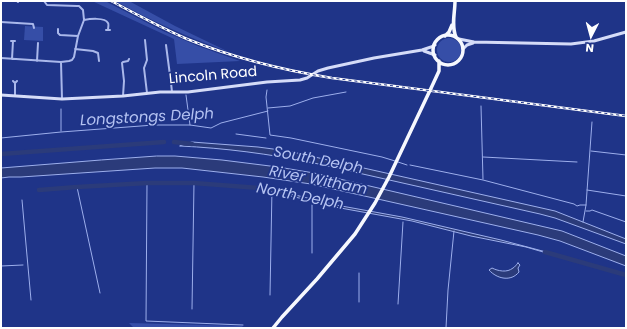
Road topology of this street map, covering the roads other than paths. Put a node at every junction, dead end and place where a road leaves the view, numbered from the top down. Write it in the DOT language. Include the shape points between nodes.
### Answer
graph roads {
  1 [pos="44,1"];
  2 [pos="455,1"];
  3 [pos="84,20"];
  4 [pos="1,22"];
  5 [pos="453,24"];
  6 [pos="34,28"];
  7 [pos="58,29"];
  8 [pos="108,30"];
  9 [pos="626,32"];
  10 [pos="78,36"];
  11 [pos="444,36"];
  12 [pos="457,38"];
  13 [pos="144,40"];
  14 [pos="13,41"];
  15 [pos="474,42"];
  16 [pos="38,43"];
  17 [pos="166,45"];
  18 [pos="435,45"];
  19 [pos="463,49"];
  20 [pos="75,50"];
  21 [pos="422,50"];
  22 [pos="146,54"];
  23 [pos="435,54"];
  24 [pos="150,55"];
  25 [pos="1,58"];
  26 [pos="12,59"];
  27 [pos="129,59"];
  28 [pos="37,61"];
  29 [pos="99,61"];
  30 [pos="439,61"];
  31 [pos="61,62"];
  32 [pos="447,64"];
  33 [pos="439,71"];
  34 [pos="15,82"];
  35 [pos="172,92"];
  36 [pos="147,94"];
  37 [pos="1,95"];
  38 [pos="15,96"];
  39 [pos="122,96"];
  40 [pos="62,99"];
  41 [pos="273,328"];
  1 -- 3 [label="street" via="51,6 80,6"];
  2 -- 5 [label="highway"];
  3 -- 8 [label="street" via="106,21"];
  3 -- 10 [label="street"];
  4 -- 6 [label="street" via="33,24"];
  5 -- 11 [label="highway"];
  5 -- 12 [label="highway"];
  7 -- 10 [label="street" via="60,35"];
  9 -- 15 [label="main road" via="571,44"];
  10 -- 20 [label="street"];
  11 -- 12 [label="highway"];
  11 -- 18 [label="highway" via="438,39"];
  12 -- 15 [label="main road"];
  12 -- 19 [label="highway"];
  13 -- 22 [label="street"];
  14 -- 26 [label="street"];
  15 -- 19 [label="main road"];
  16 -- 28 [label="street"];
  17 -- 35 [label="street"];
  18 -- 21 [label="main road, Lincoln Road"];
  18 -- 23 [label="highway"];
  19 -- 32 [label="highway" via="459,60 454,64"];
  20 -- 29 [label="street" via="94,50 98,52"];
  20 -- 31 [label="street" via="72,60"];
  21 -- 23 [label="main road, Lincoln Road"];
  21 -- 35 [label="main road, Lincoln Road" via="328,68 303,79"];
  22 -- 24 [label="street"];
  22 -- 36 [label="street" via="144,68"];
  23 -- 30 [label="highway"];
  25 -- 26 [label="street"];
  26 -- 28 [label="street"];
  27 -- 39 [label="street" via="122,63"];
  28 -- 31 [label="street"];
  30 -- 32 [label="highway"];
  30 -- 33 [label="highway"];
  31 -- 40 [label="street"];
  32 -- 33 [label="highway"];
  33 -- 41 [label="highway" via="401,152 355,234"];
  34 -- 38 [label="street"];
  35 -- 36 [label="main road, Lincoln Road"];
  36 -- 39 [label="main road, Lincoln Road"];
  37 -- 38 [label="main road, Lincoln Road"];
  38 -- 40 [label="main road, Lincoln Road"];
  39 -- 40 [label="main road, Lincoln Road"];
}
